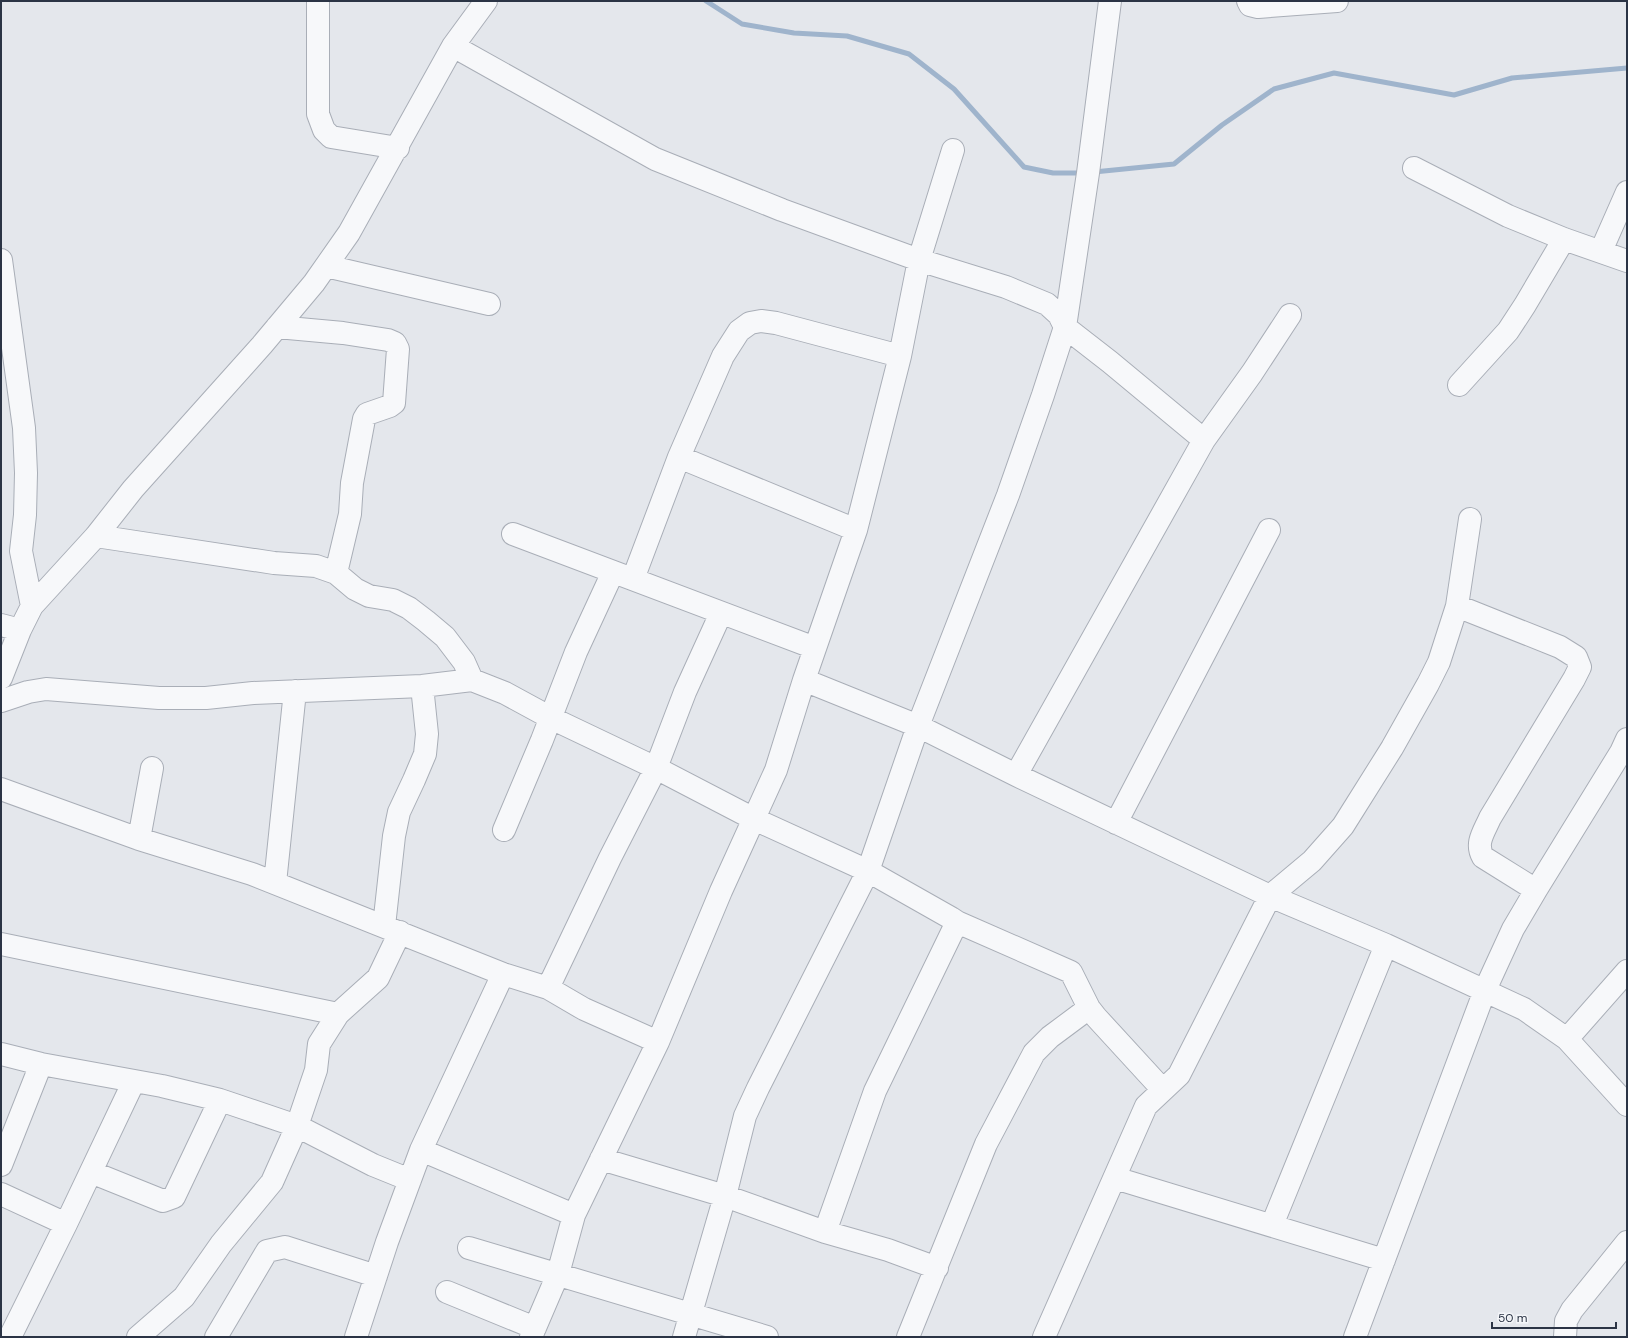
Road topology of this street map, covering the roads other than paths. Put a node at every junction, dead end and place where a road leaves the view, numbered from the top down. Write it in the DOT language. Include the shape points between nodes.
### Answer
graph roads {
  1 [pos="318,1"];
  2 [pos="486,1"];
  3 [pos="1110,1"];
  4 [pos="1248,1"];
  5 [pos="1337,1"];
  6 [pos="453,46"];
  7 [pos="398,148"];
  8 [pos="953,150"];
  9 [pos="1414,168"];
  10 [pos="1627,192"];
  11 [pos="1564,239"];
  12 [pos="1601,251"];
  13 [pos="1,260"];
  14 [pos="919,260"];
  15 [pos="1627,261"];
  16 [pos="326,266"];
  17 [pos="489,304"];
  18 [pos="1290,315"];
  19 [pos="1065,326"];
  20 [pos="277,327"];
  21 [pos="900,356"];
  22 [pos="1459,385"];
  23 [pos="9,387"];
  24 [pos="1204,440"];
  25 [pos="679,457"];
  26 [pos="1470,519"];
  27 [pos="856,530"];
  28 [pos="1269,530"];
  29 [pos="513,534"];
  30 [pos="96,536"];
  31 [pos="612,572"];
  32 [pos="336,573"];
  33 [pos="633,579"];
  34 [pos="32,606"];
  35 [pos="1457,606"];
  36 [pos="721,613"];
  37 [pos="10,627"];
  38 [pos="815,648"];
  39 [pos="1,678"];
  40 [pos="472,680"];
  41 [pos="804,680"];
  42 [pos="422,686"];
  43 [pos="295,691"];
  44 [pos="1,701"];
  45 [pos="551,718"];
  46 [pos="918,726"];
  47 [pos="1627,739"];
  48 [pos="152,768"];
  49 [pos="656,768"];
  50 [pos="1016,775"];
  51 [pos="1,789"];
  52 [pos="754,819"];
  53 [pos="1116,823"];
  54 [pos="504,830"];
  55 [pos="139,839"];
  56 [pos="868,871"];
  57 [pos="275,883"];
  58 [pos="1536,890"];
  59 [pos="1270,896"];
  60 [pos="957,922"];
  61 [pos="392,929"];
  62 [pos="1,944"];
  63 [pos="1386,945"];
  64 [pos="1627,972"];
  65 [pos="503,974"];
  66 [pos="548,988"];
  67 [pos="1485,990"];
  68 [pos="1089,1008"];
  69 [pos="338,1014"];
  70 [pos="1567,1039"];
  71 [pos="658,1042"];
  72 [pos="1,1054"];
  73 [pos="41,1064"];
  74 [pos="134,1081"];
  75 [pos="1163,1090"];
  76 [pos="220,1100"];
  77 [pos="1627,1105"];
  78 [pos="297,1126"];
  79 [pos="421,1150"];
  80 [pos="601,1159"];
  81 [pos="1,1164"];
  82 [pos="91,1172"];
  83 [pos="1116,1178"];
  84 [pos="410,1180"];
  85 [pos="1,1194"];
  86 [pos="725,1196"];
  87 [pos="574,1215"];
  88 [pos="66,1224"];
  89 [pos="1272,1225"];
  90 [pos="825,1232"];
  91 [pos="1627,1242"];
  92 [pos="469,1248"];
  93 [pos="1384,1260"];
  94 [pos="937,1268"];
  95 [pos="558,1274"];
  96 [pos="376,1276"];
  97 [pos="447,1292"];
  98 [pos="691,1313"];
  99 [pos="533,1332"];
  100 [pos="10,1337"];
  101 [pos="138,1337"];
  102 [pos="216,1337"];
  103 [pos="356,1337"];
  104 [pos="684,1337"];
  105 [pos="767,1337"];
  106 [pos="908,1337"];
  107 [pos="1044,1337"];
  108 [pos="1354,1337"];
  109 [pos="1565,1337"];
  1 -- 7 [label="street" via="318,114 324,130 332,137"];
  2 -- 6 [label="street"];
  3 -- 19 [label="street"];
  4 -- 5 [label="street" via="1250,5 1258,7"];
  6 -- 7 [label="street"];
  6 -- 14 [label="street" via="655,160"];
  7 -- 16 [label="street" via="349,233"];
  8 -- 14 [label="street"];
  9 -- 11 [label="street" via="1508,216"];
  10 -- 12 [label="street"];
  11 -- 12 [label="street"];
  11 -- 22 [label="street" via="1508,331"];
  12 -- 15 [label="street"];
  13 -- 23 [label="street"];
  14 -- 19 [label="street" via="1006,287 1047,304"];
  14 -- 21 [label="street"];
  16 -- 17 [label="street"];
  16 -- 20 [label="street"];
  18 -- 24 [label="street"];
  19 -- 24 [label="street"];
  19 -- 46 [label="street" via="1008,495"];
  20 -- 30 [label="street" via="133,489"];
  20 -- 32 [label="street" via="388,340 395,343 398,349 394,403 367,414 364,419 352,483 350,514"];
  21 -- 25 [label="street" via="776,323 761,321 750,324 739,331 723,356"];
  21 -- 27 [label="street"];
  23 -- 34 [label="street" via="24,428 25,515 21,551"];
  24 -- 50 [label="street"];
  25 -- 27 [label="street"];
  25 -- 33 [label="street"];
  26 -- 35 [label="street"];
  27 -- 38 [label="street"];
  28 -- 53 [label="street"];
  29 -- 31 [label="street"];
  30 -- 32 [label="street" via="274,563 316,566"];
  30 -- 34 [label="street"];
  31 -- 33 [label="street"];
  31 -- 45 [label="street" via="576,652"];
  32 -- 40 [label="street" via="355,589 369,596 393,600 426,621 445,637 464,662"];
  33 -- 36 [label="street"];
  34 -- 37 [label="street"];
  35 -- 58 [label="street" via="1560,647 1576,656 1580,667 1490,818 1479,842 1479,850 1483,857"];
  35 -- 59 [label="street" via="1439,662 1367,789 1327,845"];
  36 -- 38 [label="street"];
  36 -- 49 [label="street" via="684,692"];
  37 -- 39 [label="street"];
  38 -- 41 [label="street"];
  40 -- 42 [label="street"];
  40 -- 45 [label="street" via="505,693"];
  41 -- 46 [label="street"];
  41 -- 52 [label="street" via="776,770"];
  42 -- 43 [label="street"];
  42 -- 61 [label="street" via="427,734 425,754 399,812 394,836"];
  43 -- 44 [label="street" via="206,698 158,698 46,689"];
  43 -- 57 [label="street"];
  45 -- 49 [label="street"];
  45 -- 54 [label="street"];
  46 -- 50 [label="street"];
  46 -- 56 [label="street"];
  47 -- 58 [label="street"];
  48 -- 55 [label="street"];
  49 -- 52 [label="street"];
  49 -- 66 [label="street"];
  50 -- 53 [label="street"];
  51 -- 55 [label="street"];
  52 -- 56 [label="street"];
  52 -- 71 [label="street"];
  53 -- 59 [label="street"];
  55 -- 57 [label="street"];
  56 -- 60 [label="street"];
  56 -- 86 [label="street" via="745,1116"];
  57 -- 61 [label="street"];
  58 -- 67 [label="street" via="1513,929"];
  59 -- 63 [label="street"];
  59 -- 75 [label="street" via="1179,1075"];
  60 -- 68 [label="street" via="1071,972"];
  60 -- 90 [label="street" via="875,1091"];
  61 -- 65 [label="street"];
  61 -- 69 [label="street" via="378,978"];
  62 -- 69 [label="street"];
  63 -- 67 [label="street"];
  63 -- 89 [label="street"];
  64 -- 70 [label="street"];
  65 -- 66 [label="street"];
  65 -- 79 [label="street"];
  66 -- 71 [label="street" via="584,1009"];
  67 -- 70 [label="street" via="1524,1009"];
  67 -- 93 [label="street"];
  68 -- 75 [label="street"];
  68 -- 94 [label="street" via="1050,1037 1034,1053 986,1144"];
  69 -- 78 [label="street" via="319,1044 316,1070"];
  70 -- 77 [label="street"];
  71 -- 80 [label="street"];
  72 -- 73 [label="street"];
  73 -- 74 [label="street"];
  73 -- 81 [label="street"];
  74 -- 76 [label="street"];
  74 -- 82 [label="street"];
  75 -- 83 [label="street" via="1146,1106"];
  76 -- 78 [label="street"];
  76 -- 82 [label="street" via="174,1197 163,1201"];
  78 -- 84 [label="street" via="373,1165"];
  78 -- 101 [label="street" via="272,1182 221,1244 184,1297"];
  79 -- 84 [label="street"];
  79 -- 87 [label="street"];
  80 -- 86 [label="street"];
  80 -- 87 [label="street"];
  82 -- 88 [label="street"];
  83 -- 89 [label="street"];
  83 -- 107 [label="street"];
  84 -- 96 [label="street"];
  85 -- 88 [label="street"];
  86 -- 90 [label="street"];
  86 -- 98 [label="street"];
  87 -- 95 [label="street"];
  88 -- 100 [label="street"];
  89 -- 93 [label="street"];
  90 -- 94 [label="street" via="888,1250"];
  91 -- 109 [label="street" via="1572,1310 1566,1321"];
  92 -- 95 [label="street"];
  93 -- 108 [label="street"];
  94 -- 106 [label="street"];
  95 -- 98 [label="street"];
  95 -- 99 [label="street"];
  96 -- 102 [label="street" via="285,1247 267,1251"];
  96 -- 103 [label="street"];
  97 -- 99 [label="street"];
  98 -- 104 [label="street"];
  98 -- 105 [label="street"];
}
